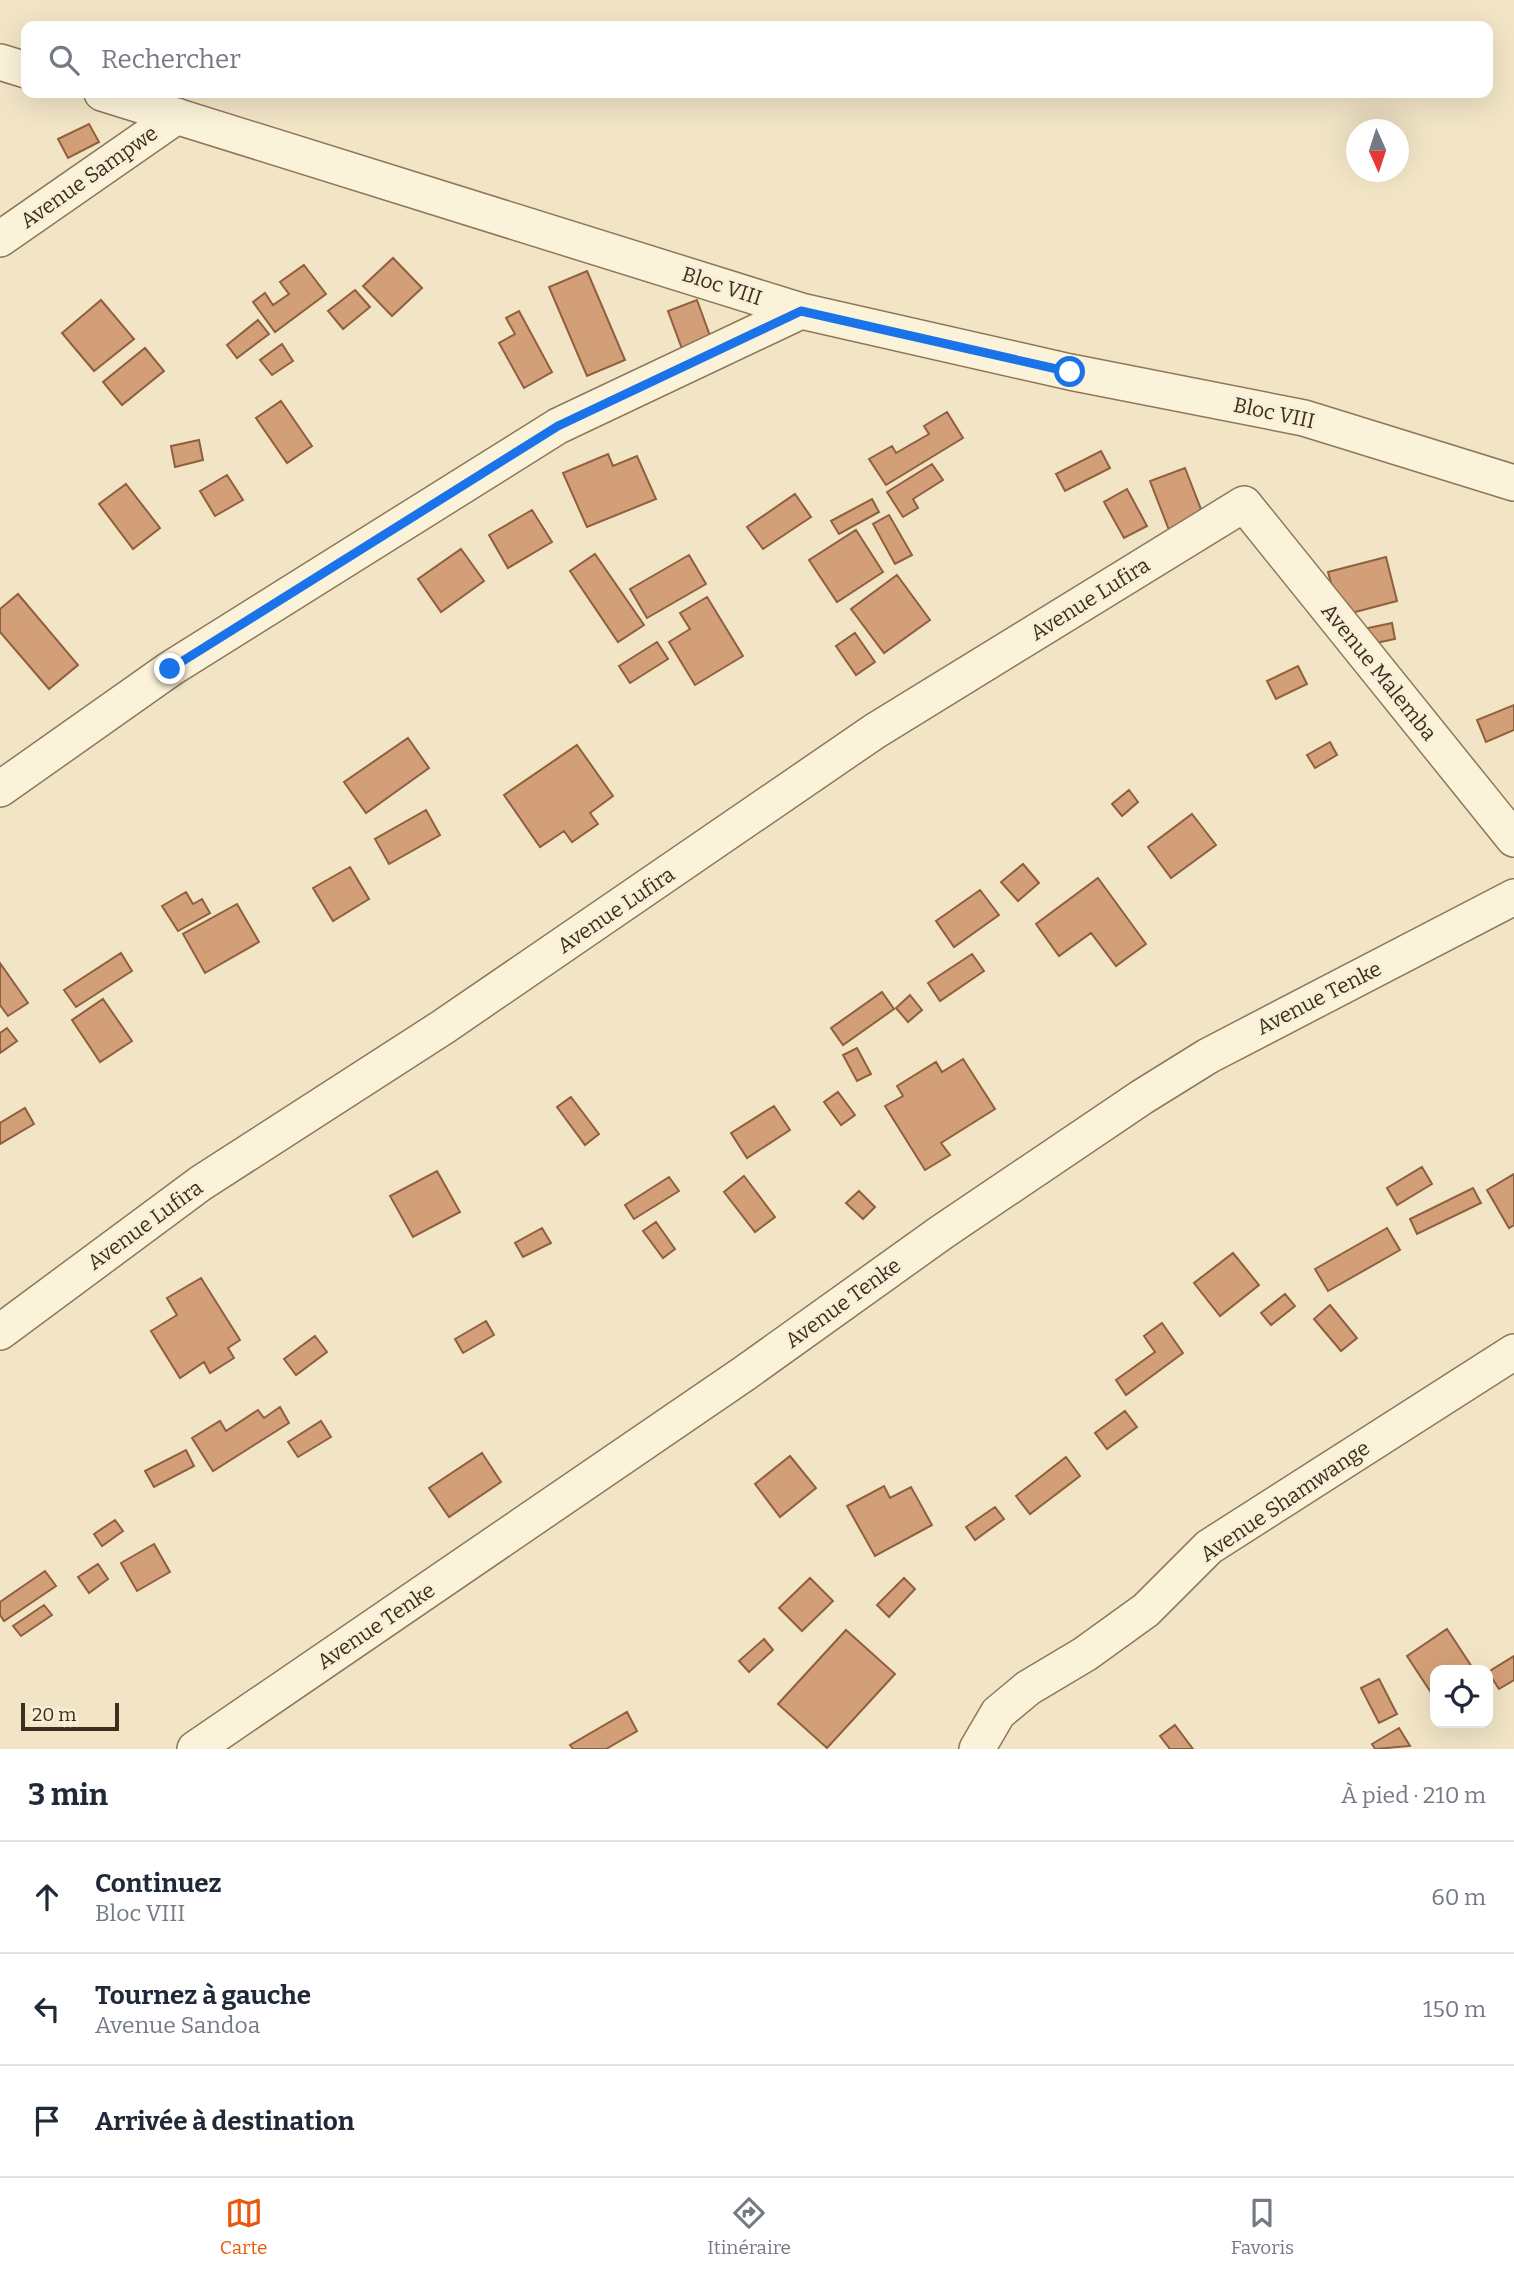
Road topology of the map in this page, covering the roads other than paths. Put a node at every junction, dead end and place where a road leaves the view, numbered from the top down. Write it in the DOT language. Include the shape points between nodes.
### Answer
graph roads {
  1 [pos="0,62"];
  2 [pos="21,68"];
  3 [pos="118,98"];
  4 [pos="177,116"];
  5 [pos="0,239"];
  6 [pos="801,311"];
  7 [pos="1514,483"];
  8 [pos="1244,504"];
  9 [pos="0,789"];
  10 [pos="1514,839"];
  11 [pos="1514,897"];
  12 [pos="0,1332"];
  13 [pos="1514,1352"];
  14 [pos="195,1749"];
  15 [pos="977,1749"];
  1 -- 2 [label="street"];
  3 -- 4 [label="street, Bloc VIII"];
  4 -- 5 [label="street, Avenue Sampwe"];
  4 -- 6 [label="street, Bloc VIII"];
  6 -- 7 [label="street, Bloc VIII" via="1070,372 1304,418"];
  6 -- 9 [label="street" via="558,426 170,669"];
  8 -- 10 [label="street, Avenue Malemba"];
  8 -- 12 [label="street, Avenue Lufira" via="875,731 454,1020 201,1183"];
  11 -- 14 [label="street, Avenue Tenke" via="1208,1056 1142,1097"];
  13 -- 15 [label="street, Avenue Shamwange" via="1209,1547 1146,1610 1028,1688 999,1713"];
}
